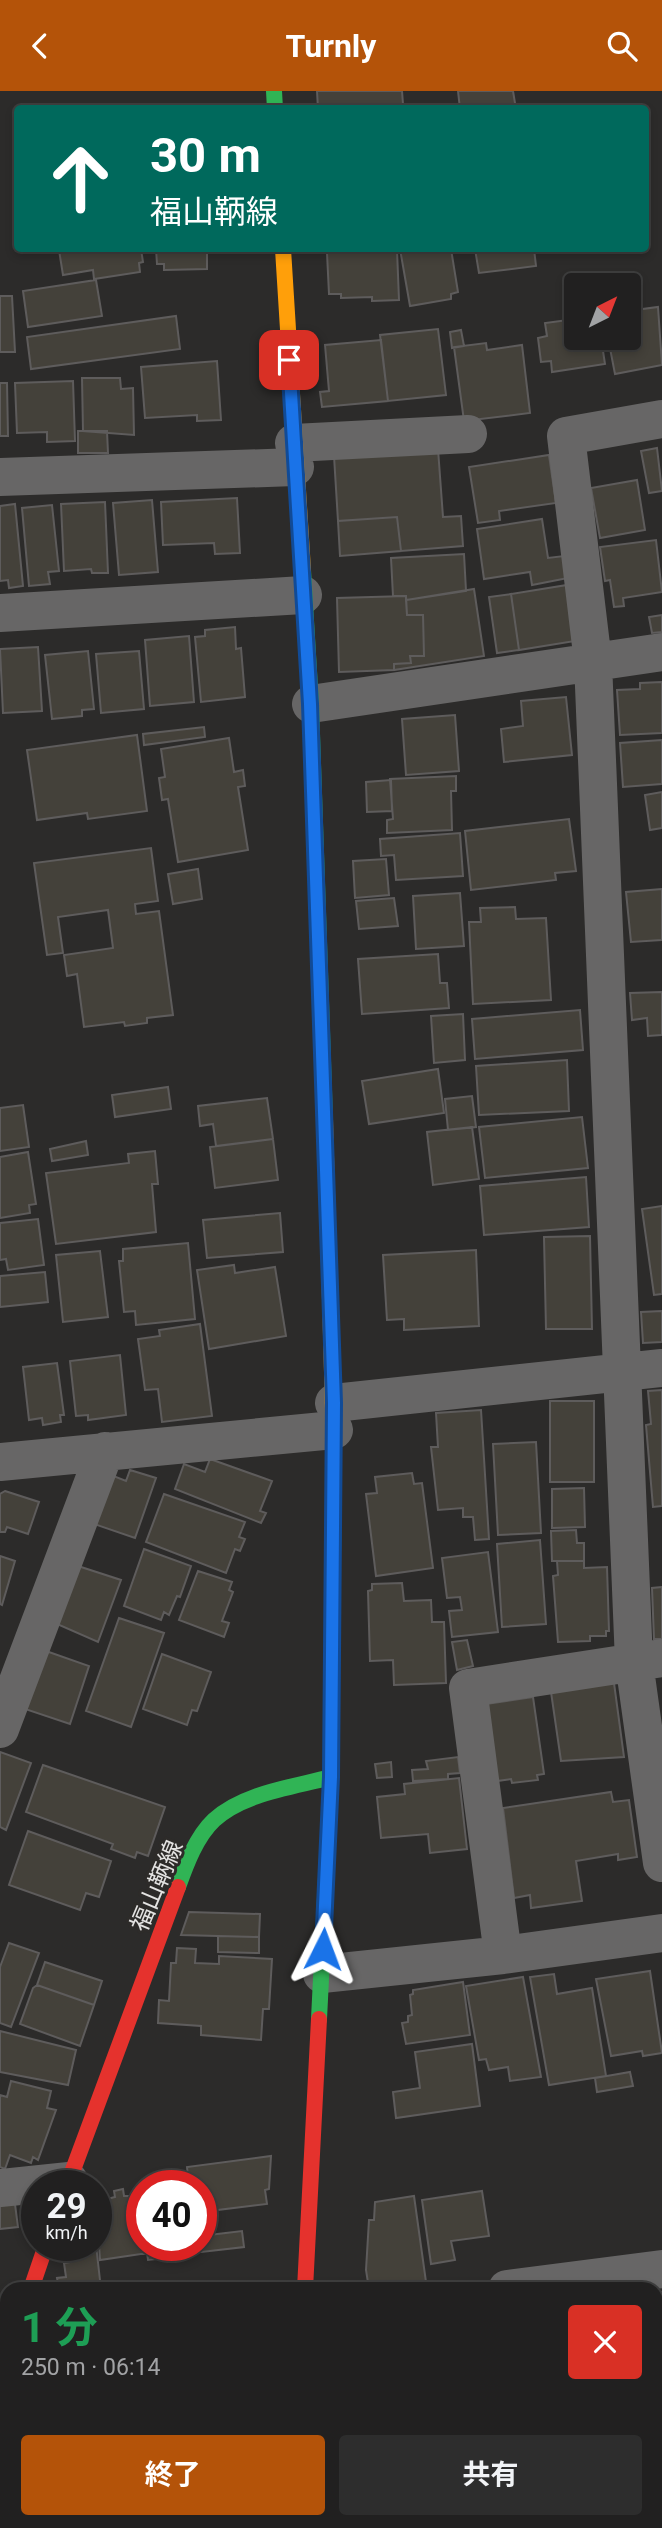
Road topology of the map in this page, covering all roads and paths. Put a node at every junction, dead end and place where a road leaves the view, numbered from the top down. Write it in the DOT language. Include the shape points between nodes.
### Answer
graph roads {
  1 [pos="283,252"];
  2 [pos="662,419"];
  3 [pos="468,434"];
  4 [pos="295,455"];
  5 [pos="0,477"];
  6 [pos="303,595"];
  7 [pos="0,613"];
  8 [pos="662,652"];
  9 [pos="593,662"];
  10 [pos="310,704"];
  11 [pos="662,1368"];
  12 [pos="624,1372"];
  13 [pos="334,1417"];
  14 [pos="105,1451"];
  15 [pos="0,1462"];
  16 [pos="648,1660"];
  17 [pos="0,1729"];
  18 [pos="331,1777"];
  19 [pos="662,1863"];
  20 [pos="662,1933"];
  21 [pos="503,1955"];
  22 [pos="322,1974"];
  23 [pos="73,2170"];
  24 [pos="21,2186"];
  25 [pos="0,2188"];
  26 [pos="41,2261"];
  27 [pos="662,2269"];
  28 [pos="33,2282"];
  29 [pos="305,2282"];
  30 [pos="561,2282"];
  1 -- 4 [label="main road"];
  2 -- 9 [label="street" via="566,436"];
  3 -- 4 [label="street"];
  4 -- 5 [label="street"];
  4 -- 6 [label="main road"];
  6 -- 7 [label="street"];
  6 -- 10 [label="main road"];
  8 -- 9 [label="street"];
  9 -- 10 [label="street"];
  9 -- 12 [label="street"];
  10 -- 13 [label="main road"];
  11 -- 12 [label="street"];
  12 -- 13 [label="street"];
  12 -- 16 [label="street"];
  13 -- 14 [label="street"];
  13 -- 18 [label="main road"];
  14 -- 15 [label="street"];
  14 -- 17 [label="street"];
  16 -- 19 [label="street"];
  16 -- 21 [label="street" via="468,1688"];
  18 -- 22 [label="main road"];
  18 -- 23 [label="main road, 福山鞆線" via="250,1799 215,1820 189,1857"];
  20 -- 21 [label="street"];
  21 -- 22 [label="street"];
  22 -- 29 [label="main road"];
  24 -- 25 [label="street"];
  26 -- 28 [label="main road"];
  27 -- 30 [label="street"];
}
